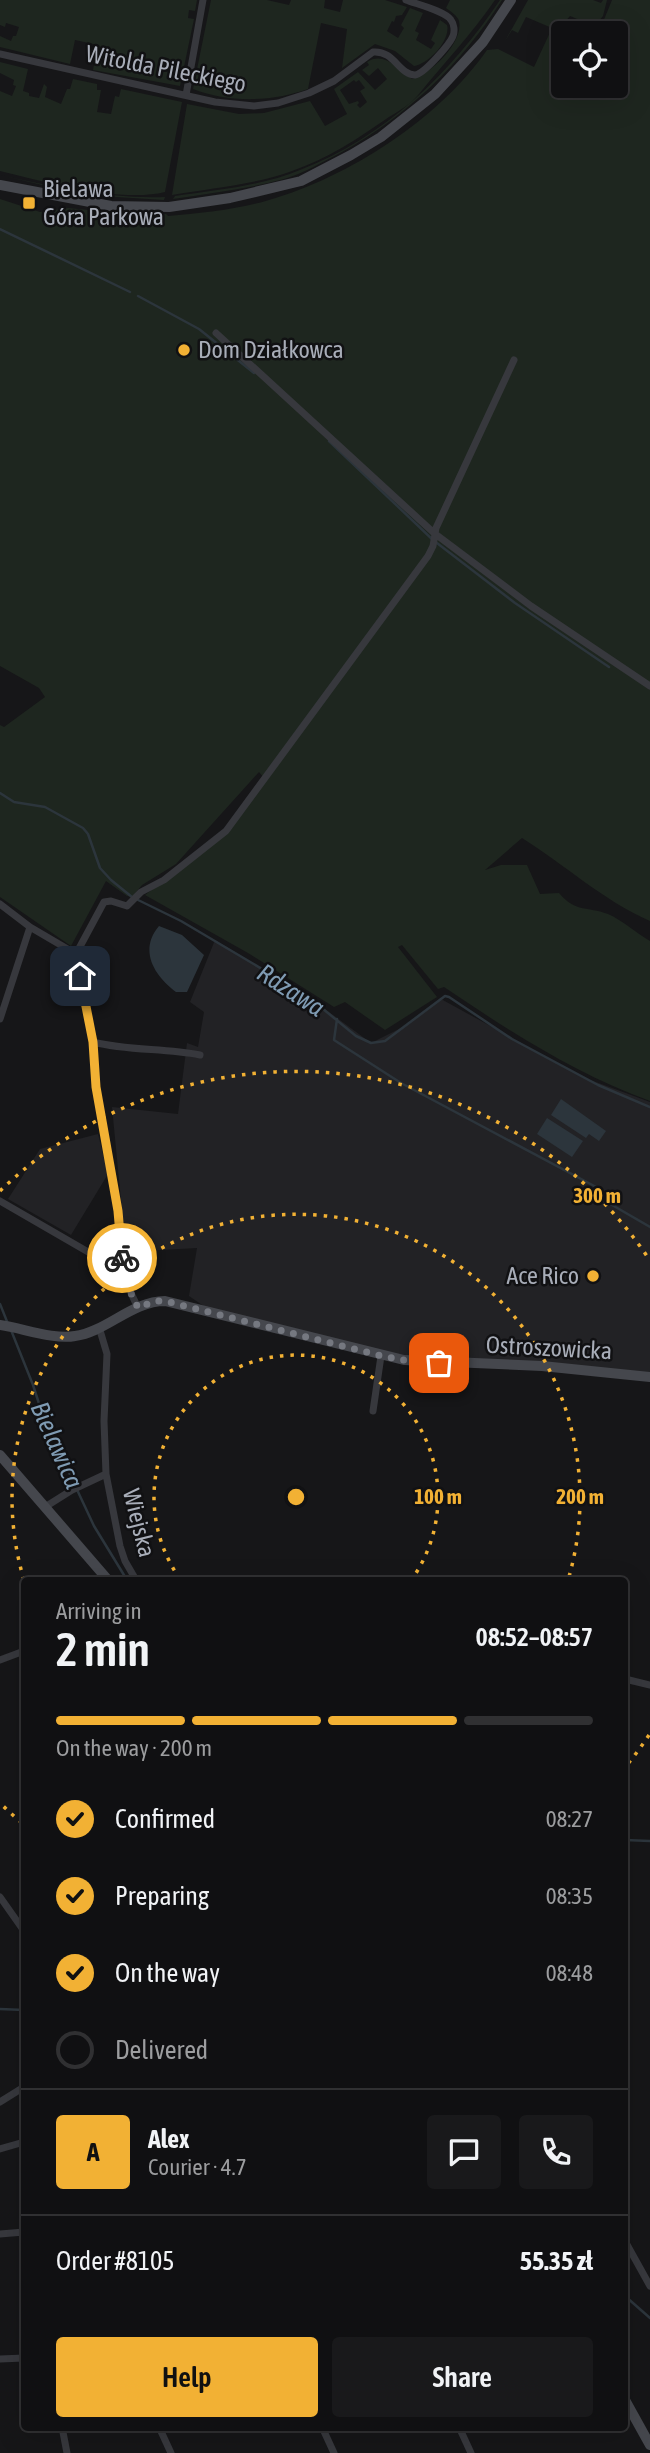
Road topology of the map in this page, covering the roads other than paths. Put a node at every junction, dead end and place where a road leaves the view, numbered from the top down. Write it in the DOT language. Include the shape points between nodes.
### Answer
graph roads {
  1 [pos="203,0"];
  2 [pos="406,0"];
  3 [pos="511,0"];
  4 [pos="0,54"];
  5 [pos="186,95"];
  6 [pos="0,185"];
  7 [pos="216,333"];
  8 [pos="514,360"];
  9 [pos="434,533"];
  10 [pos="650,686"];
  11 [pos="0,904"];
  12 [pos="30,927"];
  13 [pos="76,954"];
  14 [pos="0,1019"];
  15 [pos="93,1042"];
  16 [pos="200,1055"];
  17 [pos="0,1201"];
  18 [pos="123,1276"];
  19 [pos="138,1308"];
  20 [pos="0,1325"];
  21 [pos="99,1327"];
  22 [pos="382,1356"];
  23 [pos="650,1377"];
  24 [pos="373,1410"];
  25 [pos="0,1455"];
  26 [pos="106,1474"];
  27 [pos="45,1507"];
  28 [pos="105,1577"];
  29 [pos="134,1577"];
  30 [pos="21,1651"];
  31 [pos="0,1660"];
  32 [pos="628,1680"];
  33 [pos="650,1685"];
  34 [pos="0,1897"];
  35 [pos="8,1908"];
  36 [pos="0,1914"];
  37 [pos="21,1927"];
  38 [pos="21,2089"];
  39 [pos="0,2102"];
  40 [pos="21,2143"];
  41 [pos="0,2149"];
  42 [pos="21,2232"];
  43 [pos="0,2234"];
  44 [pos="628,2246"];
  45 [pos="650,2286"];
  46 [pos="21,2358"];
  47 [pos="0,2359"];
  48 [pos="628,2405"];
  49 [pos="63,2431"];
  50 [pos="161,2431"];
  51 [pos="324,2431"];
  52 [pos="461,2431"];
  53 [pos="650,2445"];
  54 [pos="67,2453"];
  55 [pos="171,2453"];
  56 [pos="334,2453"];
  57 [pos="471,2453"];
  1 -- 5 [label="street"];
  2 -- 5 [label="street, Witolda Pileckiego" via="448,16 454,27 454,34 419,74 410,73 378,51 334,81 278,103 233,106"];
  3 -- 6 [label="main road" via="483,42 435,94 381,137 301,181 169,207 111,206"];
  4 -- 5 [label="street, Witolda Pileckiego"];
  7 -- 9 [label="street"];
  8 -- 9 [label="street"];
  9 -- 10 [label="street" via="531,606"];
  9 -- 13 [label="street" via="428,556 226,831 131,903 101,904"];
  11 -- 12 [label="street"];
  12 -- 13 [label="street"];
  12 -- 14 [label="street"];
  13 -- 15 [label="street"];
  15 -- 16 [label="street"];
  15 -- 18 [label="street"];
  17 -- 18 [label="street"];
  18 -- 19 [label="street"];
  19 -- 21 [label="main road, Ostroszowicka"];
  19 -- 22 [label="main road, Ostroszowicka" via="155,1301 186,1305"];
  20 -- 21 [label="main road, Ostroszowicka" via="67,1337"];
  21 -- 26 [label="street, Wiejska" via="107,1354"];
  22 -- 23 [label="main road, Ostroszowicka" via="421,1363 542,1366"];
  22 -- 24 [label="street"];
  25 -- 27 [label="main road"];
  26 -- 27 [label="street, Wiejska"];
  26 -- 29 [label="street, Wiejska" via="120,1546"];
  27 -- 28 [label="main road"];
  30 -- 31 [label="street"];
  32 -- 33 [label="street"];
  34 -- 35 [label="street"];
  35 -- 36 [label="street"];
  35 -- 37 [label="street"];
  38 -- 39 [label="street"];
  40 -- 41 [label="street"];
  42 -- 43 [label="street"];
  44 -- 45 [label="street"];
  46 -- 47 [label="street"];
  48 -- 53 [label="main road"];
  49 -- 54 [label="street"];
  50 -- 55 [label="street"];
  51 -- 56 [label="street"];
  52 -- 57 [label="street"];
}
